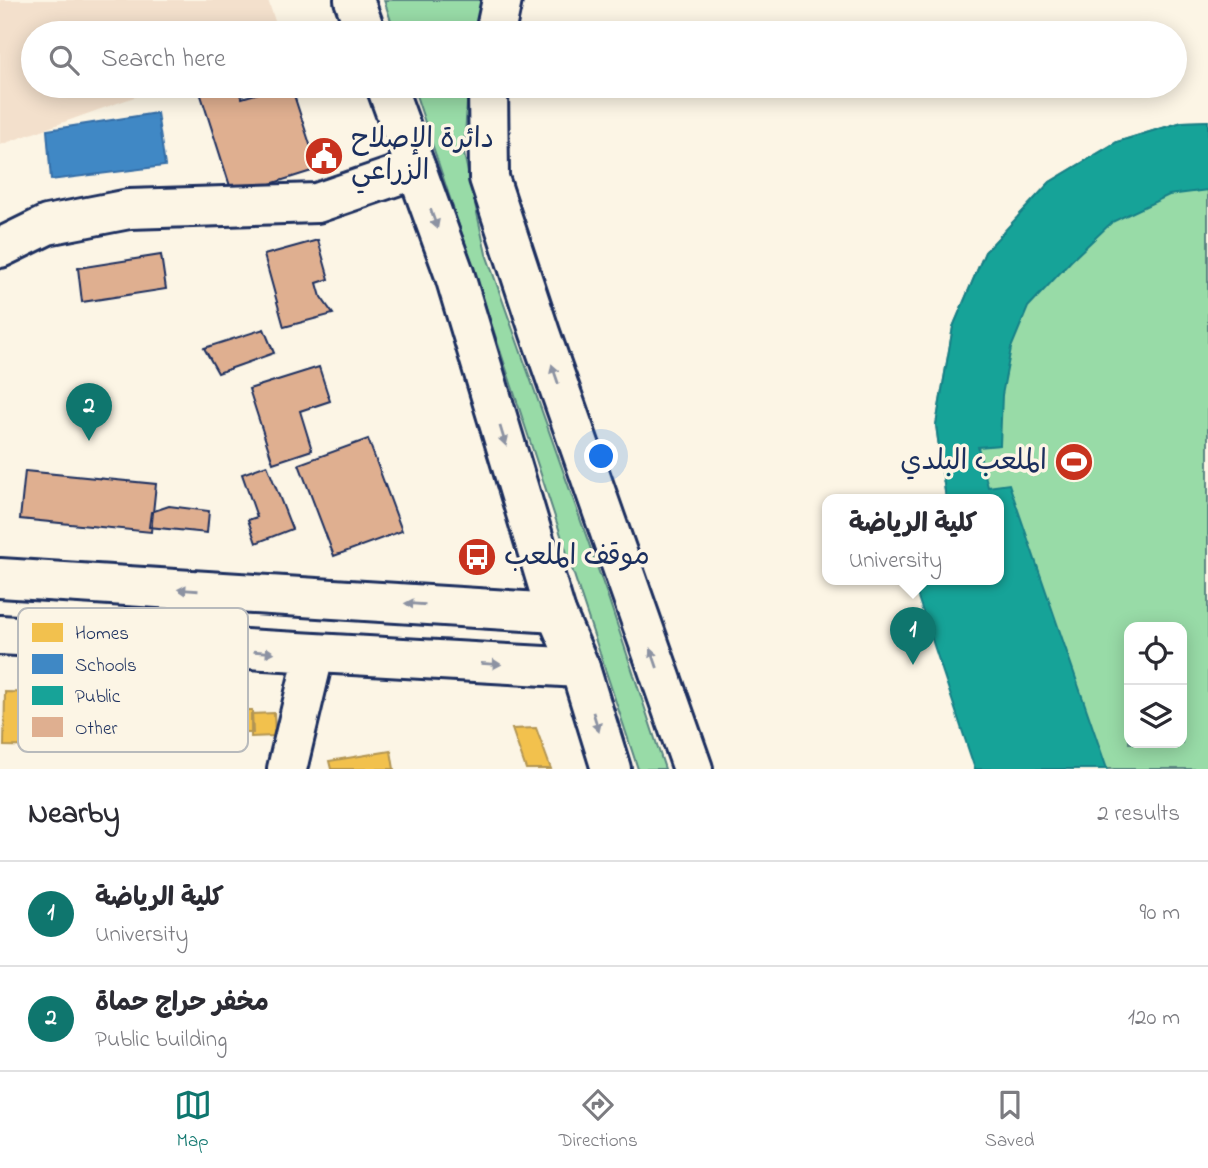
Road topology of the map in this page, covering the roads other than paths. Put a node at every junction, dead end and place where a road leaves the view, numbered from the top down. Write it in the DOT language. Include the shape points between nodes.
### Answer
graph roads {
  1 [pos="354,0"];
  2 [pos="502,0"];
  3 [pos="362,21"];
  4 [pos="498,21"];
  5 [pos="390,98"];
  6 [pos="488,98"];
  7 [pos="416,169"];
  8 [pos="0,248"];
  9 [pos="0,578"];
  10 [pos="556,613"];
  11 [pos="0,635"];
  12 [pos="18,636"];
  13 [pos="248,651"];
  14 [pos="314,655"];
  15 [pos="580,668"];
  16 [pos="287,769"];
  17 [pos="611,769"];
  18 [pos="693,769"];
  1 -- 3 [label="main road"];
  2 -- 4 [label="main road"];
  5 -- 7 [label="main road"];
  18 -- 6 [label="main road, one-way" via="489,178"];
  7 -- 8 [label="main road" via="317,204 129,209 47,225"];
  7 -- 10 [label="main road, one-way" via="454,273"];
  10 -- 9 [label="main road, one-way"];
  10 -- 15 [label="main road"];
  11 -- 12 [label="main road, one-way"];
  13 -- 14 [label="main road, one-way"];
  14 -- 15 [label="main road, one-way"];
  14 -- 16 [label="main road"];
  15 -- 17 [label="main road, one-way"];
}
